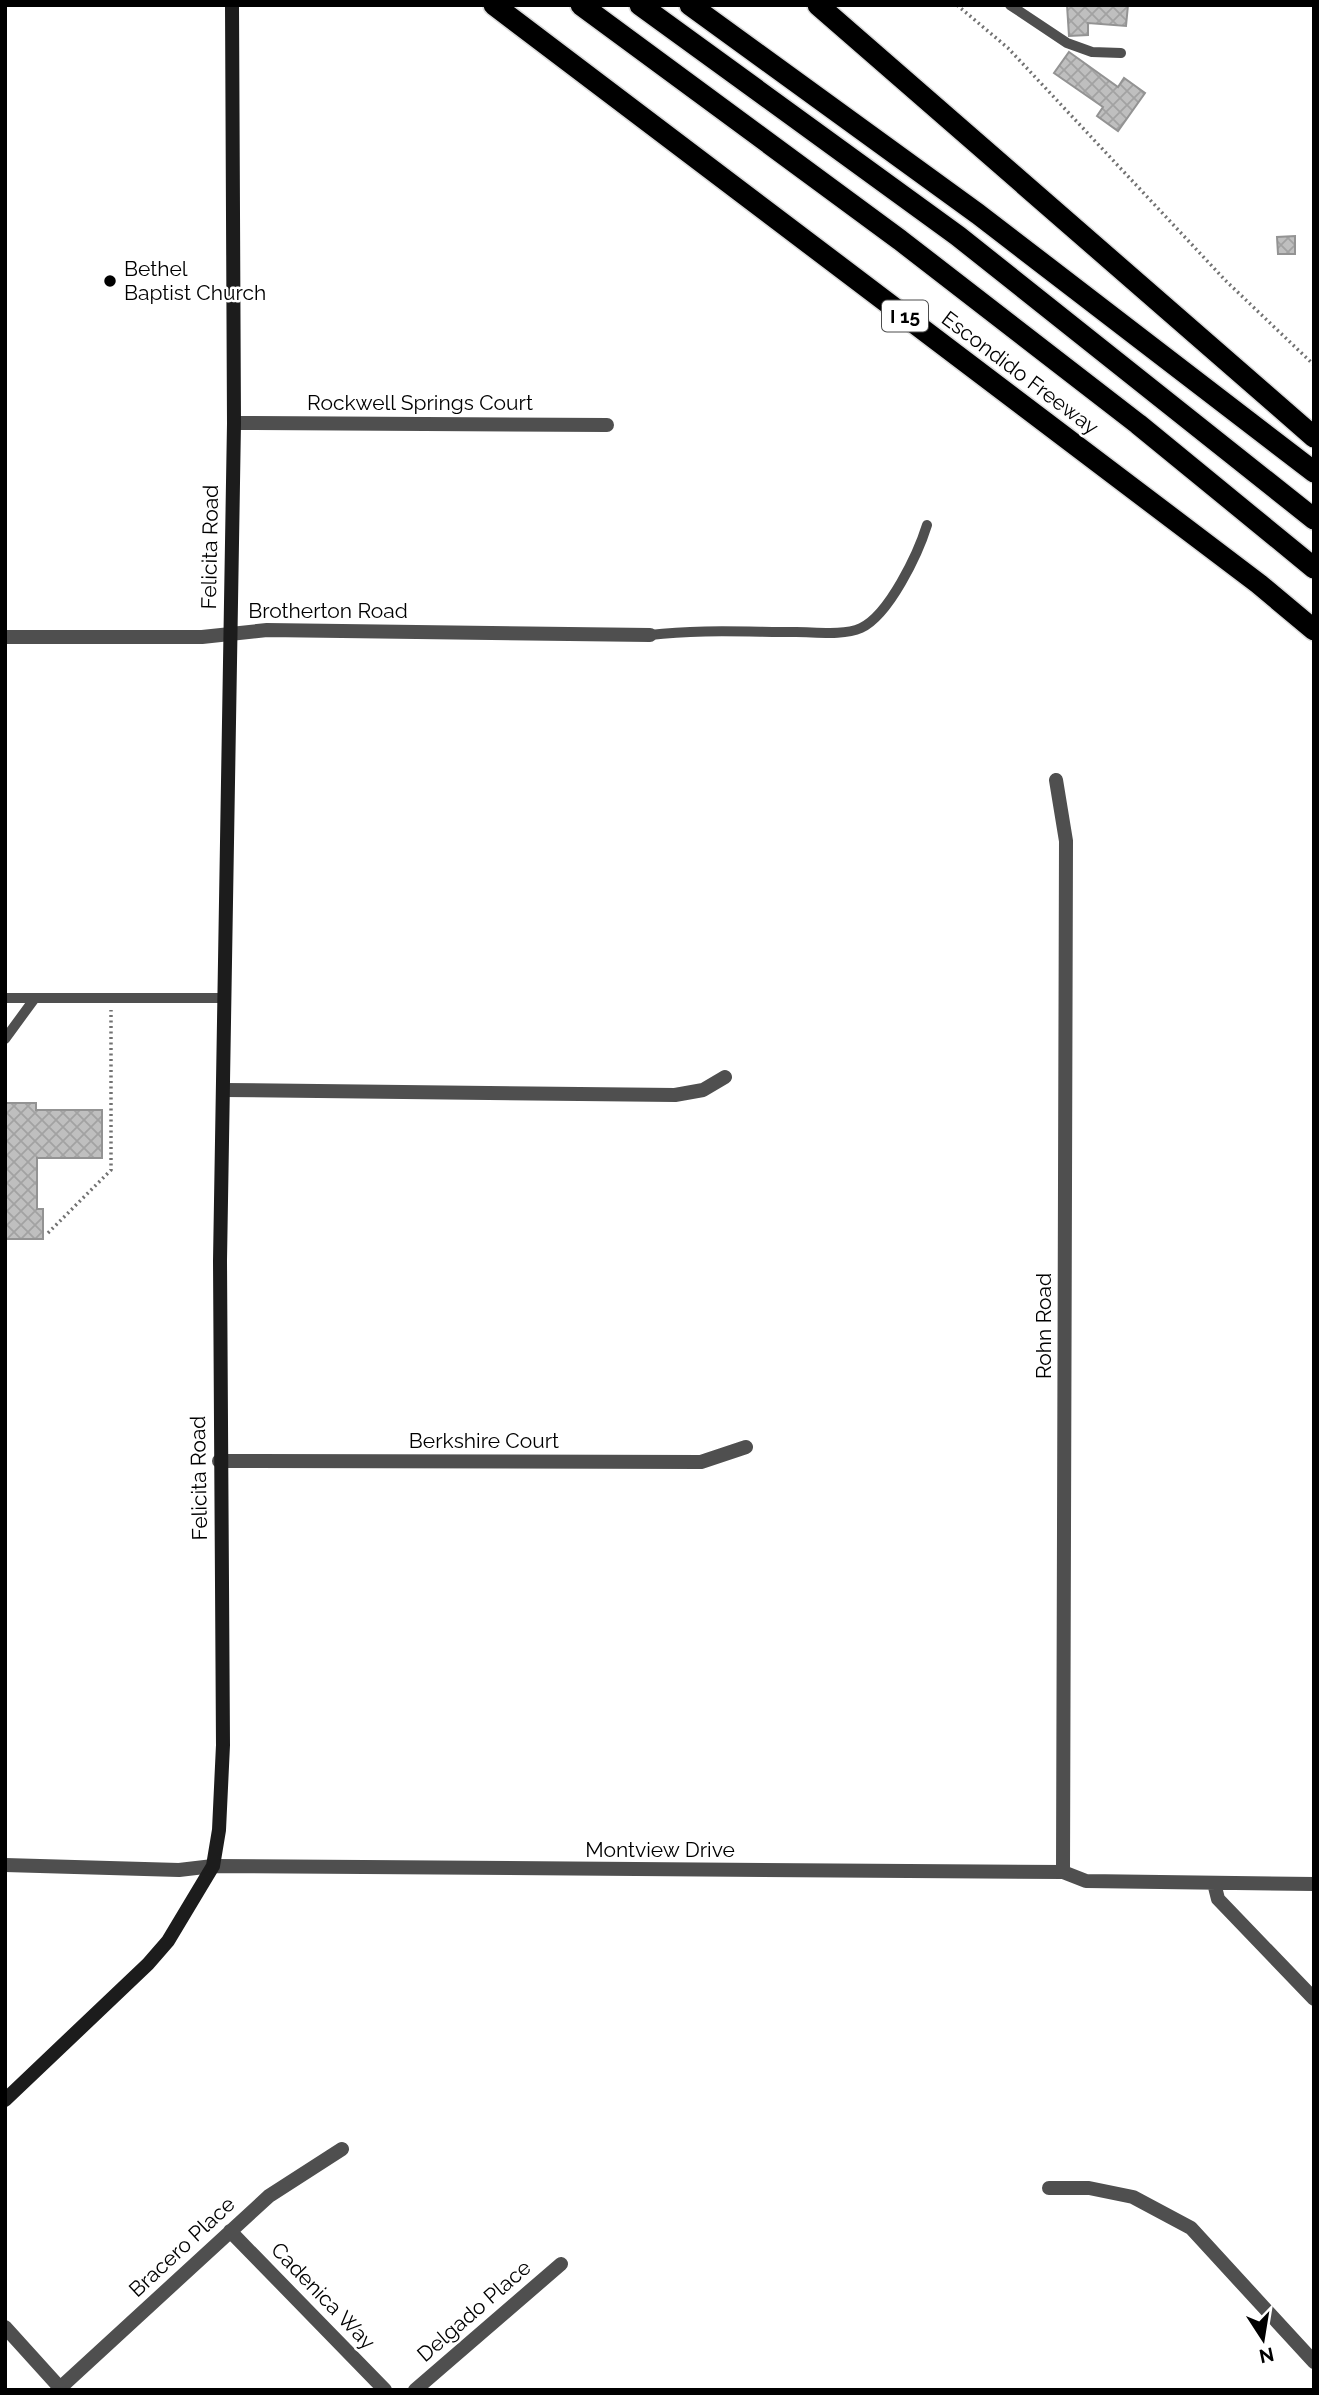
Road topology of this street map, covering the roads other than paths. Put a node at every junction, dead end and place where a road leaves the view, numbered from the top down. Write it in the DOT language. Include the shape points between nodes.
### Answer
graph roads {
  1 [pos="232,5"];
  2 [pos="494,5"];
  3 [pos="581,5"];
  4 [pos="640,5"];
  5 [pos="690,5"];
  6 [pos="818,5"];
  7 [pos="1010,5"];
  8 [pos="1122,52"];
  9 [pos="234,423"];
  10 [pos="607,425"];
  11 [pos="1314,436"];
  12 [pos="1314,472"];
  13 [pos="1314,519"];
  14 [pos="928,525"];
  15 [pos="1314,568"];
  16 [pos="1314,630"];
  17 [pos="229,634"];
  18 [pos="650,635"];
  19 [pos="5,637"];
  20 [pos="1056,780"];
  21 [pos="5,998"];
  22 [pos="35,998"];
  23 [pos="225,998"];
  24 [pos="5,1039"];
  25 [pos="725,1077"];
  26 [pos="223,1090"];
  27 [pos="746,1447"];
  28 [pos="219,1461"];
  29 [pos="5,1865"];
  30 [pos="214,1866"];
  31 [pos="1063,1872"];
  32 [pos="1214,1883"];
  33 [pos="1314,1884"];
  34 [pos="1314,1999"];
  35 [pos="5,2099"];
  36 [pos="342,2149"];
  37 [pos="1049,2188"];
  38 [pos="230,2231"];
  39 [pos="561,2264"];
  40 [pos="5,2328"];
  41 [pos="1314,2362"];
  42 [pos="61,2389"];
  43 [pos="385,2390"];
  44 [pos="415,2390"];
  1 -- 9 [label="main road, Felicita Road"];
  2 -- 16 [label="highway, Escondido Freeway / I 15"];
  3 -- 15 [label="highway" via="900,240 1138,424"];
  4 -- 13 [label="highway" via="958,236"];
  5 -- 12 [label="highway" via="978,214"];
  6 -- 11 [label="highway"];
  7 -- 8 [label="lane" via="1067,43 1092,52"];
  9 -- 10 [label="street, Rockwell Springs Court"];
  9 -- 17 [label="main road, Felicita Road"];
  14 -- 18 [label="lane" via="901,582 876,618 860,629"];
  17 -- 18 [label="street, Brotherton Road" via="267,630"];
  17 -- 19 [label="street, Brotherton Road"];
  17 -- 23 [label="main road, Felicita Road"];
  20 -- 31 [label="street, Rohn Road" via="1066,841"];
  21 -- 22 [label="lane"];
  22 -- 23 [label="lane"];
  22 -- 24 [label="lane"];
  23 -- 26 [label="main road, Felicita Road"];
  25 -- 26 [label="street" via="703,1090 675,1095"];
  26 -- 28 [label="main road, Felicita Road"];
  27 -- 28 [label="street, Berkshire Court" via="701,1462"];
  28 -- 30 [label="main road, Felicita Road" via="225,1657"];
  29 -- 30 [label="street, Montview Drive" via="178,1870"];
  30 -- 31 [label="street, Montview Drive"];
  30 -- 35 [label="main road" via="168,1941 148,1964"];
  31 -- 32 [label="street, Montview Drive" via="1086,1881"];
  32 -- 33 [label="street, Montview Drive"];
  32 -- 34 [label="street" via="1218,1899"];
  36 -- 38 [label="street, Bracero Place" via="269,2196"];
  37 -- 41 [label="street" via="1089,2188 1133,2197 1191,2228"];
  38 -- 42 [label="street, Bracero Place"];
  38 -- 43 [label="street, Cadenica Way"];
  39 -- 44 [label="street, Delgado Place"];
  40 -- 42 [label="street"];
}
